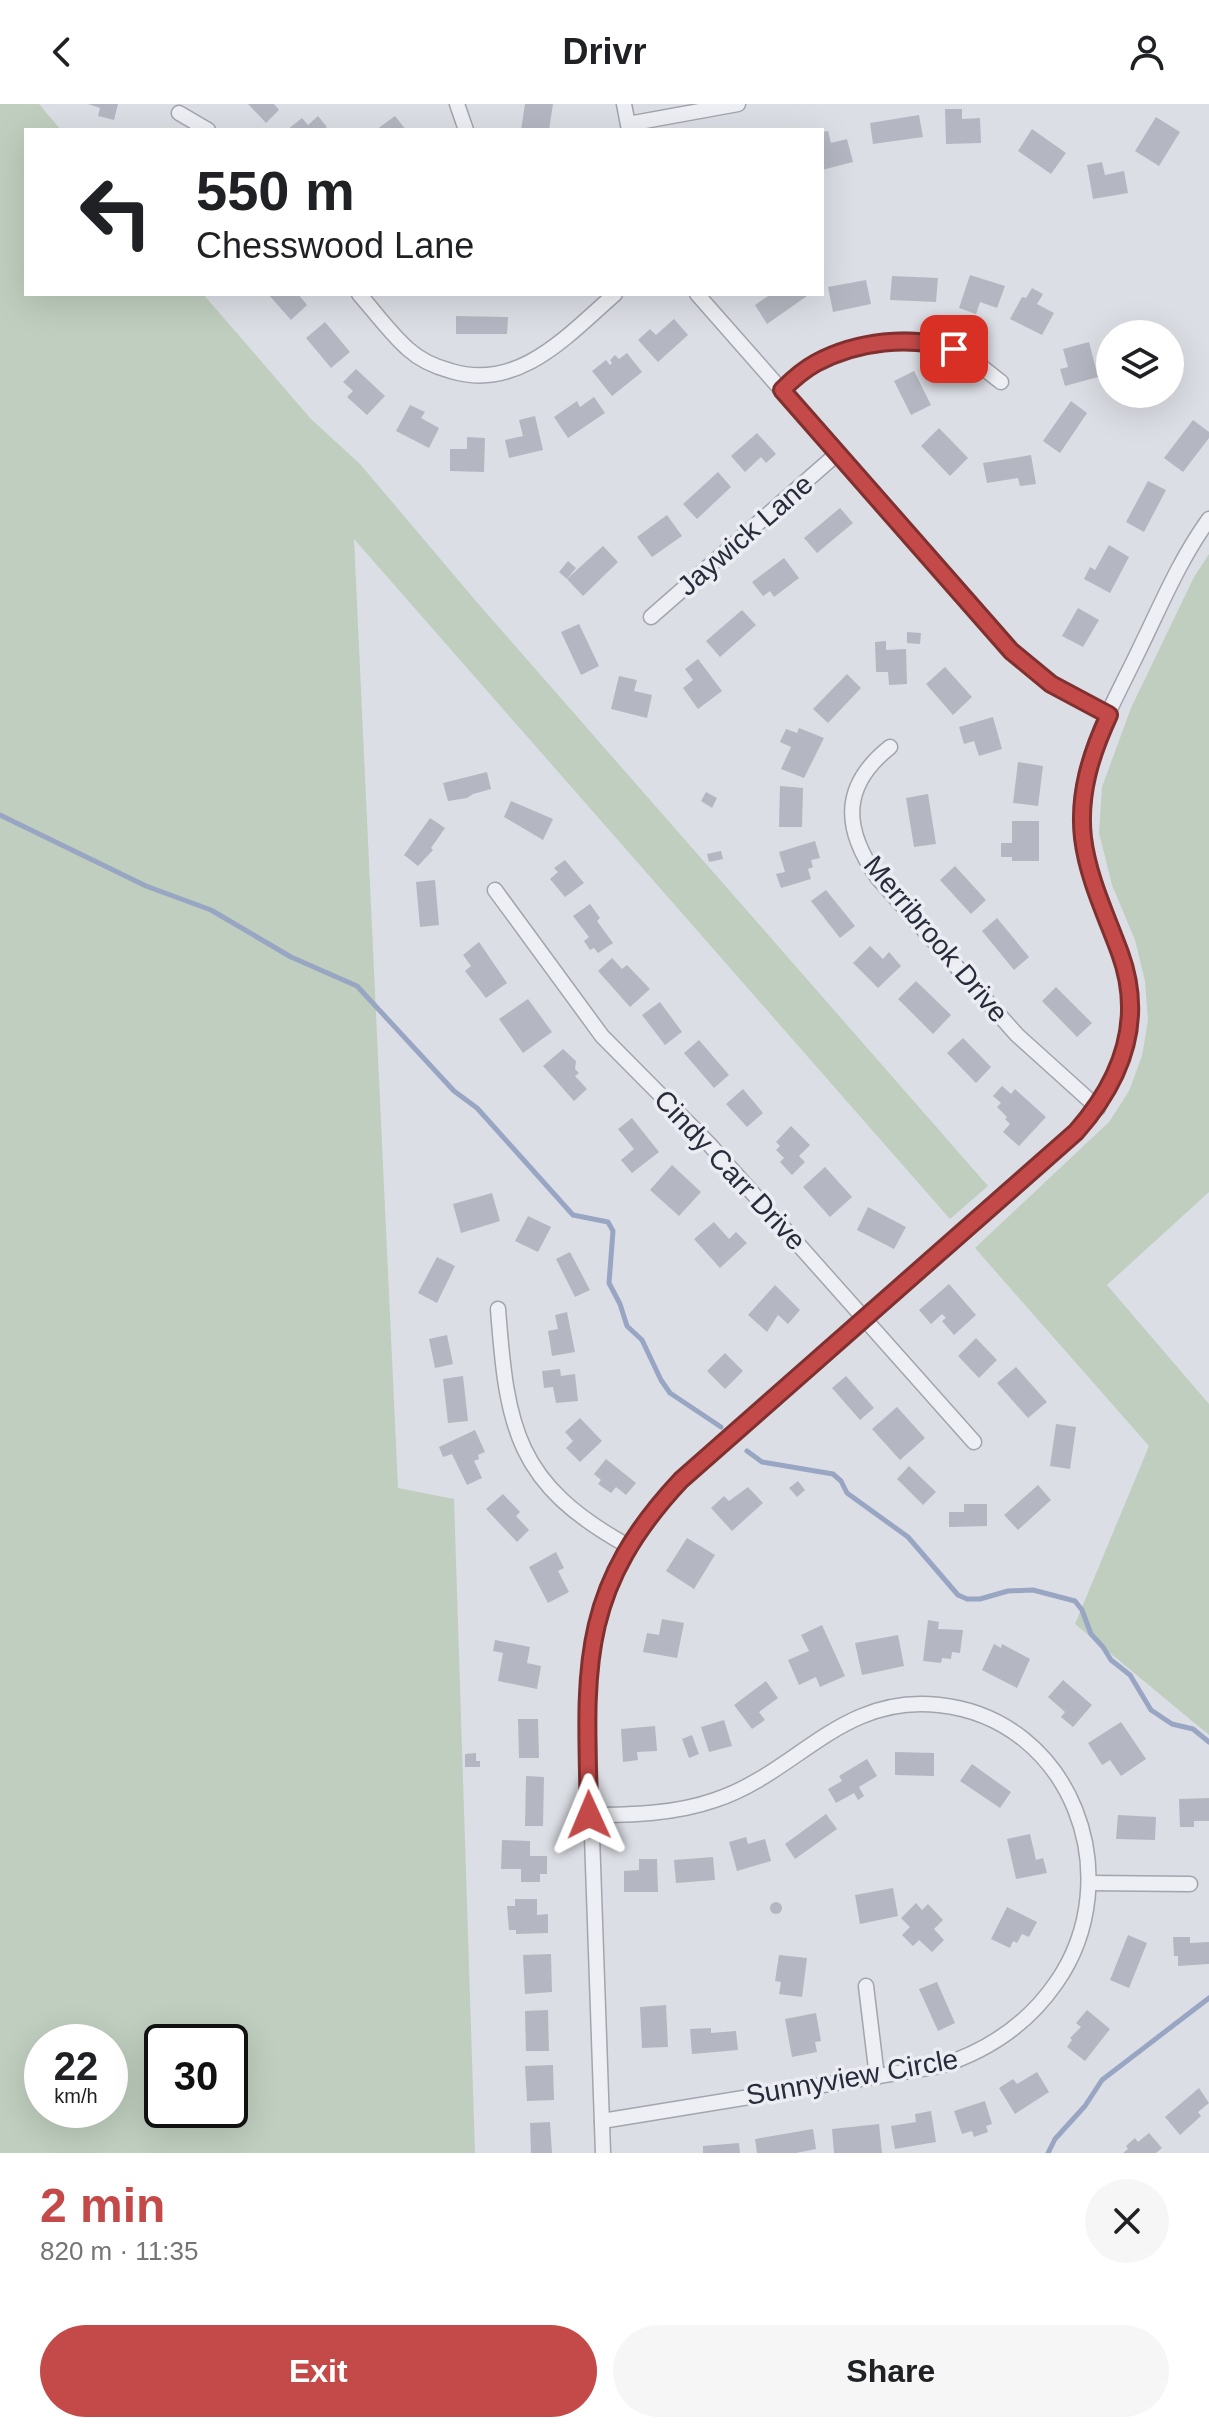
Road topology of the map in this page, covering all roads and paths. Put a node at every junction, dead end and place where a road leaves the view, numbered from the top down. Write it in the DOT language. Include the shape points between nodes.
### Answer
graph roads {
  1 [pos="457,104"];
  2 [pos="624,104"];
  3 [pos="738,104"];
  4 [pos="179,113"];
  5 [pos="628,127"];
  6 [pos="205,128"];
  7 [pos="465,128"];
  8 [pos="361,296"];
  9 [pos="613,296"];
  10 [pos="699,296"];
  11 [pos="1001,382"];
  12 [pos="782,390"];
  13 [pos="838,453"];
  14 [pos="1209,519"];
  15 [pos="651,617"];
  16 [pos="1109,715"];
  17 [pos="890,747"];
  18 [pos="495,890"];
  19 [pos="1098,1108"];
  20 [pos="498,1309"];
  21 [pos="866,1319"];
  22 [pos="974,1442"];
  23 [pos="628,1546"];
  24 [pos="589,1815"];
  25 [pos="1090,1883"];
  26 [pos="1190,1884"];
  27 [pos="866,1986"];
  28 [pos="877,2077"];
  29 [pos="602,2121"];
  30 [pos="603,2153"];
  1 -- 7 [label="street"];
  2 -- 5 [label="street"];
  3 -- 5 [label="street"];
  4 -- 6 [label="street"];
  8 -- 9 [label="street" via="417,356 437,367 478,375 505,373 538,359"];
  10 -- 12 [label="street"];
  11 -- 12 [label="street" via="954,349 910,340 842,352 815,363"];
  12 -- 13 [label="street"];
  13 -- 15 [label="street, Jaywick Lane"];
  13 -- 16 [label="street" via="1019,659 1051,684"];
  14 -- 16 [label="street" via="1169,587"];
  16 -- 19 [label="street" via="1082,795 1083,838 1093,883 1122,958 1129,1025 1119,1069"];
  17 -- 19 [label="street, Merribrook Drive" via="871,762 856,790 853,824 865,859 1017,1035"];
  18 -- 21 [label="street, Cindy Carr Drive" via="602,1036 709,1144"];
  19 -- 21 [label="street"];
  20 -- 23 [label="street" via="513,1423 534,1467 575,1513"];
  21 -- 22 [label="street, Cindy Carr Drive"];
  21 -- 23 [label="street" via="681,1480"];
  23 -- 24 [label="street" via="601,1605 590,1655"];
  24 -- 25 [label="street, Sunnyview Circle" via="630,1815 717,1800 865,1714 906,1704 942,1705 1011,1729 1053,1768 1079,1819"];
  24 -- 29 [label="street"];
  25 -- 26 [label="street"];
  25 -- 28 [label="street, Sunnyview Circle" via="1069,1961 1019,2024 962,2059"];
  27 -- 28 [label="street"];
  28 -- 29 [label="street, Sunnyview Circle"];
  29 -- 30 [label="street"];
}
